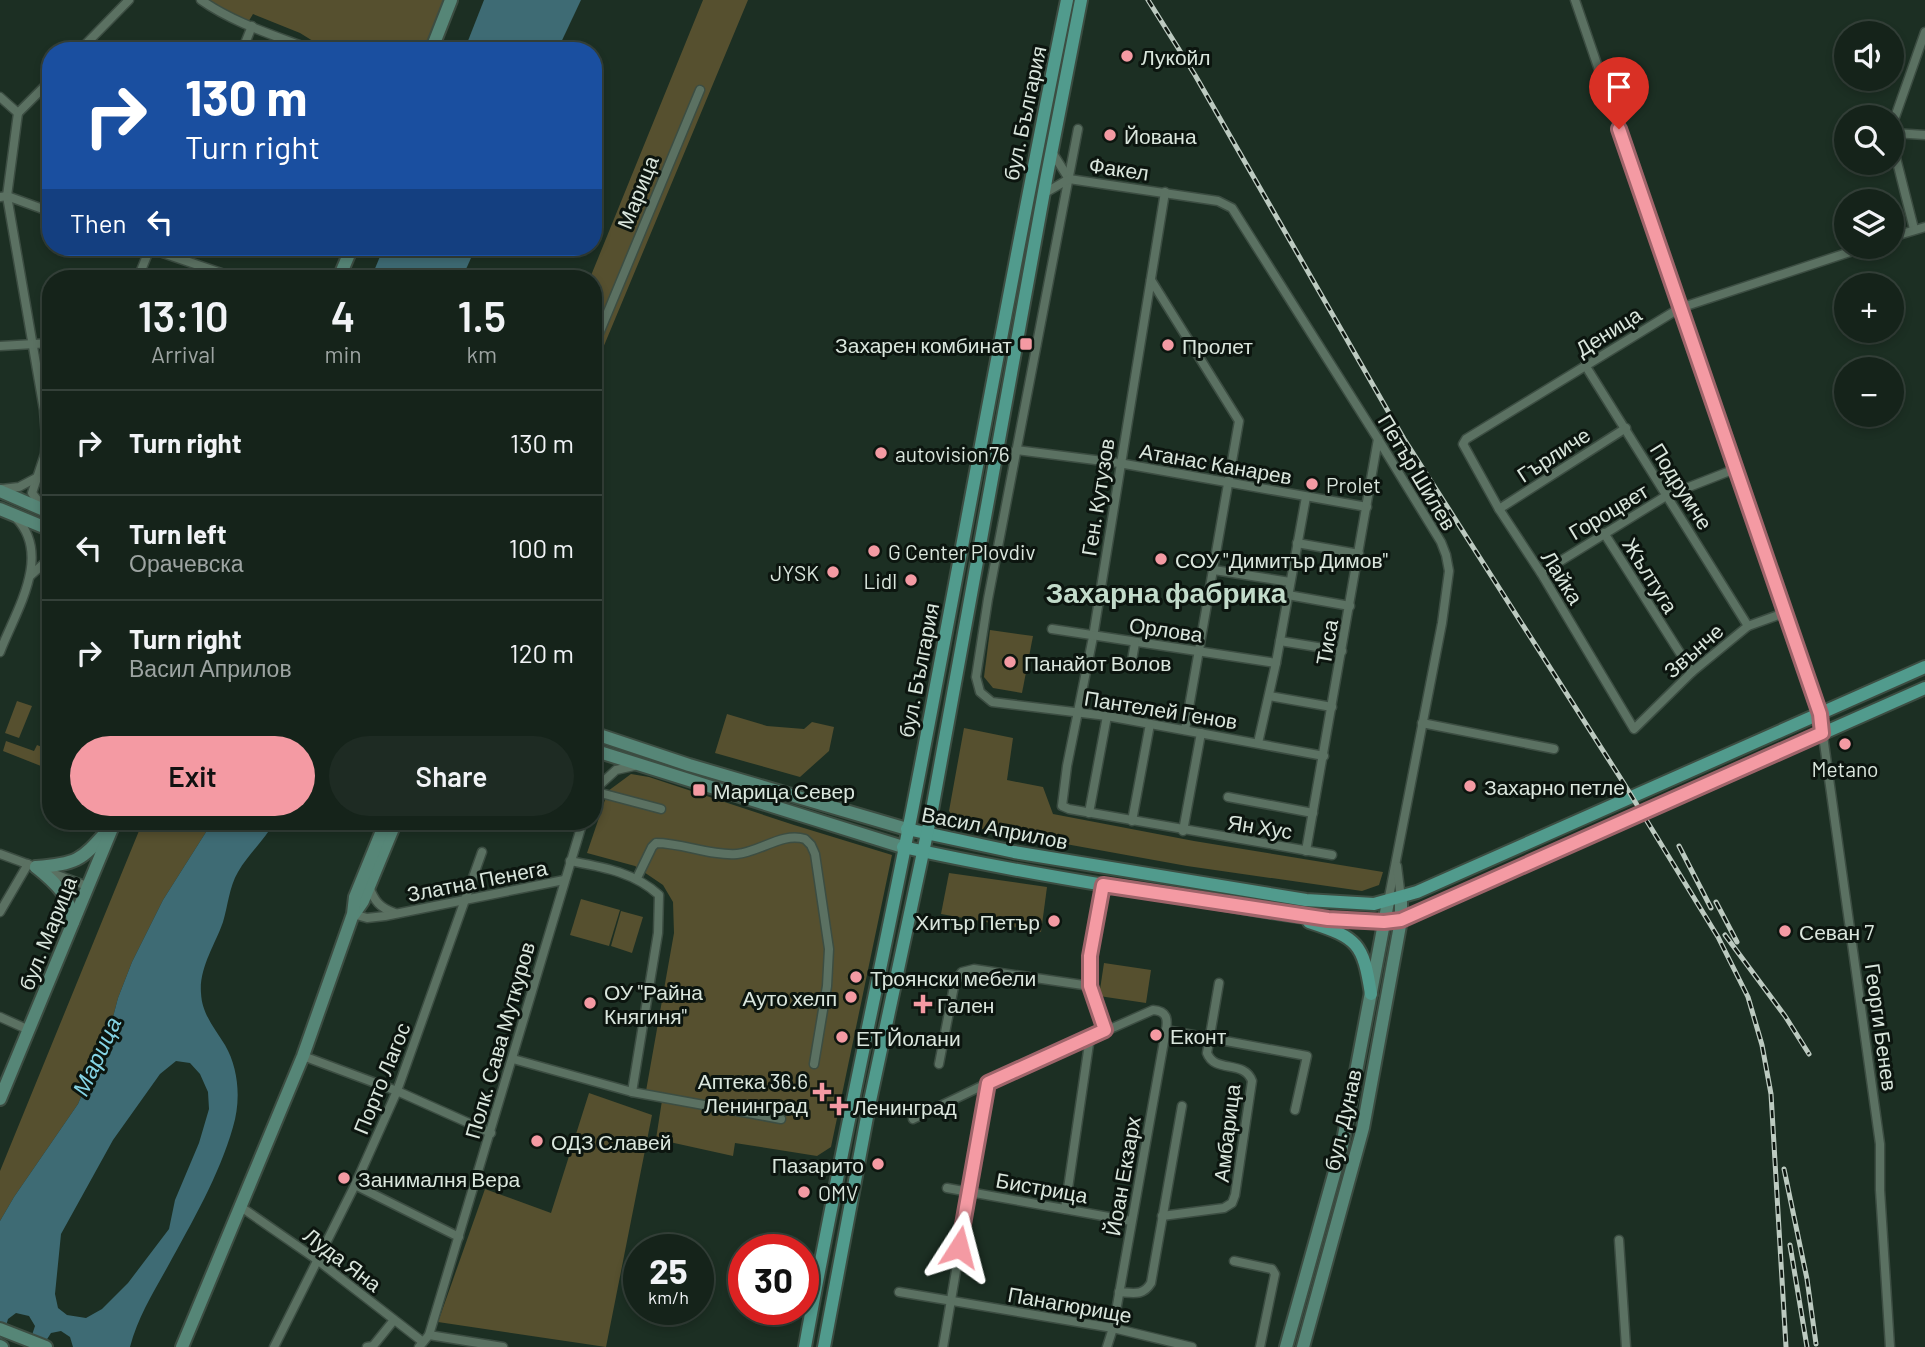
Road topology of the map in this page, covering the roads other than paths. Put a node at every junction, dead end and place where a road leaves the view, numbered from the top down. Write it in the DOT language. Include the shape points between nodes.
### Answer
graph roads {
  1 [pos="129,0"];
  2 [pos="201,0"];
  3 [pos="451,0"];
  4 [pos="1067,0"];
  5 [pos="1081,0"];
  6 [pos="1574,0"];
  7 [pos="252,26"];
  8 [pos="1925,32"];
  9 [pos="88,42"];
  10 [pos="246,42"];
  11 [pos="292,42"];
  12 [pos="435,42"];
  13 [pos="42,89"];
  14 [pos="700,90"];
  15 [pos="0,97"];
  16 [pos="1899,105"];
  17 [pos="18,113"];
  18 [pos="1079,129"];
  19 [pos="1904,134"];
  20 [pos="1925,135"];
  21 [pos="1052,151"];
  22 [pos="1901,175"];
  23 [pos="1069,179"];
  24 [pos="1164,192"];
  25 [pos="1043,194"];
  26 [pos="3,197"];
  27 [pos="42,209"];
  28 [pos="1925,227"];
  29 [pos="1914,229"];
  30 [pos="1904,233"];
  31 [pos="175,256"];
  32 [pos="1834,257"];
  33 [pos="214,270"];
  34 [pos="1151,280"];
  35 [pos="1680,308"];
  36 [pos="602,326"];
  37 [pos="42,344"];
  38 [pos="33,345"];
  39 [pos="0,346"];
  40 [pos="1585,365"];
  41 [pos="42,409"];
  42 [pos="983,425"];
  43 [pos="1626,428"];
  44 [pos="1001,429"];
  45 [pos="1378,439"];
  46 [pos="1463,444"];
  47 [pos="1016,450"];
  48 [pos="42,462"];
  49 [pos="1119,463"];
  50 [pos="1735,469"];
  51 [pos="36,478"];
  52 [pos="1228,482"];
  53 [pos="0,490"];
  54 [pos="1666,496"];
  55 [pos="1306,497"];
  56 [pos="42,504"];
  57 [pos="1367,507"];
  58 [pos="42,508"];
  59 [pos="1499,509"];
  60 [pos="6,511"];
  61 [pos="42,526"];
  62 [pos="1604,533"];
  63 [pos="1297,543"];
  64 [pos="1359,554"];
  65 [pos="42,565"];
  66 [pos="1214,570"];
  67 [pos="1541,573"];
  68 [pos="30,576"];
  69 [pos="1290,582"];
  70 [pos="1288,595"];
  71 [pos="1350,606"];
  72 [pos="1784,613"];
  73 [pos="1748,626"];
  74 [pos="1052,629"];
  75 [pos="1093,637"];
  76 [pos="1280,641"];
  77 [pos="1135,643"];
  78 [pos="0,650"];
  79 [pos="1342,651"];
  80 [pos="1200,652"];
  81 [pos="1132,660"];
  82 [pos="1276,663"];
  83 [pos="1925,667"];
  84 [pos="1692,672"];
  85 [pos="1925,688"];
  86 [pos="1269,696"];
  87 [pos="1332,708"];
  88 [pos="1077,713"];
  89 [pos="1820,714"];
  90 [pos="1107,716"];
  91 [pos="1422,723"];
  92 [pos="1150,724"];
  93 [pos="1634,729"];
  94 [pos="1185,730"];
  95 [pos="602,732"];
  96 [pos="1201,733"];
  97 [pos="1822,733"];
  98 [pos="602,736"];
  99 [pos="608,738"];
  100 [pos="1258,743"];
  101 [pos="1554,749"];
  102 [pos="602,753"];
  103 [pos="1324,756"];
  104 [pos="645,766"];
  105 [pos="602,783"];
  106 [pos="602,793"];
  107 [pos="1228,797"];
  108 [pos="1062,806"];
  109 [pos="661,809"];
  110 [pos="1089,813"];
  111 [pos="1313,813"];
  112 [pos="1132,821"];
  113 [pos="907,829"];
  114 [pos="107,830"];
  115 [pos="112,830"];
  116 [pos="382,830"];
  117 [pos="392,830"];
  118 [pos="580,830"];
  119 [pos="1183,831"];
  120 [pos="928,834"];
  121 [pos="903,847"];
  122 [pos="924,851"];
  123 [pos="1306,851"];
  124 [pos="482,852"];
  125 [pos="0,854"];
  126 [pos="1332,855"];
  127 [pos="1396,856"];
  128 [pos="570,861"];
  129 [pos="32,866"];
  130 [pos="636,878"];
  131 [pos="564,880"];
  132 [pos="369,885"];
  133 [pos="1103,885"];
  134 [pos="87,886"];
  135 [pos="1401,898"];
  136 [pos="466,901"];
  137 [pos="1388,902"];
  138 [pos="0,912"];
  139 [pos="354,914"];
  140 [pos="397,914"];
  141 [pos="1282,914"];
  142 [pos="1401,920"];
  143 [pos="73,922"];
  144 [pos="1384,922"];
  145 [pos="1219,983"];
  146 [pos="1090,986"];
  147 [pos="1371,994"];
  148 [pos="0,1017"];
  149 [pos="29,1030"];
  150 [pos="1105,1030"];
  151 [pos="1166,1030"];
  152 [pos="1090,1037"];
  153 [pos="1208,1037"];
  154 [pos="303,1056"];
  155 [pos="513,1059"];
  156 [pos="814,1064"];
  157 [pos="939,1064"];
  158 [pos="988,1083"];
  159 [pos="397,1091"];
  160 [pos="632,1092"];
  161 [pos="0,1099"];
  162 [pos="1182,1106"];
  163 [pos="1296,1110"];
  164 [pos="781,1119"];
  165 [pos="913,1119"];
  166 [pos="491,1133"];
  167 [pos="355,1185"];
  168 [pos="947,1188"];
  169 [pos="969,1192"];
  170 [pos="241,1207"];
  171 [pos="1065,1209"];
  172 [pos="1162,1216"];
  173 [pos="1131,1221"];
  174 [pos="459,1237"];
  175 [pos="1619,1240"];
  176 [pos="316,1259"];
  177 [pos="1234,1261"];
  178 [pos="899,1292"];
  179 [pos="1119,1292"];
  180 [pos="950,1302"];
  181 [pos="394,1320"];
  182 [pos="1113,1328"];
  183 [pos="0,1329"];
  184 [pos="423,1341"];
  185 [pos="467,1344"];
  186 [pos="46,1347"];
  187 [pos="182,1347"];
  188 [pos="274,1347"];
  189 [pos="367,1347"];
  190 [pos="502,1347"];
  191 [pos="805,1347"];
  192 [pos="824,1347"];
  193 [pos="943,1347"];
  194 [pos="1107,1347"];
  195 [pos="1192,1347"];
  196 [pos="1260,1347"];
  197 [pos="1286,1347"];
  198 [pos="1303,1347"];
  199 [pos="1626,1347"];
  200 [pos="1890,1347"];
  1 -- 9 [label="street"];
  2 -- 7 [label="street"];
  3 -- 12 [label="main road"];
  4 -- 42 [label="main road, бул. България"];
  5 -- 21 [label="main road, бул. България"];
  6 -- 35 [label="street, Георги Бенев"];
  7 -- 10 [label="street"];
  7 -- 11 [label="street"];
  8 -- 16 [label="street"];
  13 -- 17 [label="street"];
  14 -- 36 [label="street, Марица"];
  15 -- 17 [label="street"];
  17 -- 26 [label="street"];
  18 -- 23 [label="street"];
  19 -- 20 [label="street"];
  21 -- 23 [label="street"];
  21 -- 25 [label="main road, бул. България"];
  22 -- 29 [label="street"];
  23 -- 24 [label="street, Факел"];
  23 -- 25 [label="street"];
  23 -- 47 [label="street"];
  24 -- 34 [label="street, Ген. Кутузов"];
  24 -- 45 [label="street, Петър Шилев" via="1218,201 1231,208"];
  25 -- 44 [label="main road, бул. България"];
  26 -- 27 [label="street"];
  26 -- 38 [label="street"];
  28 -- 29 [label="street"];
  29 -- 30 [label="street"];
  31 -- 33 [label="street"];
  32 -- 35 [label="street, Деница"];
  34 -- 49 [label="street, Ген. Кутузов"];
  34 -- 52 [label="street" via="1239,421"];
  35 -- 40 [label="street, Деница"];
  35 -- 50 [label="street, Георги Бенев"];
  37 -- 38 [label="street"];
  38 -- 39 [label="street"];
  38 -- 41 [label="street"];
  40 -- 43 [label="street, Подрумче"];
  40 -- 46 [label="street, Деница"];
  42 -- 44 [label="main road"];
  42 -- 113 [label="main road, бул. България"];
  43 -- 54 [label="street, Подрумче"];
  43 -- 59 [label="street, Гърличе"];
  44 -- 120 [label="main road, бул. България"];
  45 -- 57 [label="street, Тиса"];
  45 -- 91 [label="street, Петър Шилев" via="1441,542 1449,571"];
  46 -- 59 [label="street, Лайка"];
  47 -- 49 [label="street, Атанас Канарев"];
  47 -- 88 [label="street, Пантелей Генов" via="976,677 980,692 992,702"];
  48 -- 51 [label="street"];
  49 -- 52 [label="street, Атанас Канарев"];
  49 -- 75 [label="street, Ген. Кутузов"];
  50 -- 54 [label="street, Гороцвет"];
  50 -- 72 [label="street, Георги Бенев"];
  51 -- 53 [label="street"];
  51 -- 56 [label="street" via="32,493"];
  52 -- 55 [label="street, Атанас Канарев"];
  52 -- 66 [label="street"];
  53 -- 58 [label="main road"];
  54 -- 62 [label="street, Гороцвет"];
  54 -- 73 [label="street, Подрумче"];
  55 -- 57 [label="street, Атанас Канарев"];
  55 -- 63 [label="street"];
  57 -- 64 [label="street, Тиса"];
  59 -- 67 [label="street, Лайка"];
  60 -- 61 [label="main road"];
  60 -- 68 [label="street" via="22,525 32,548"];
  62 -- 67 [label="street, Гороцвет"];
  62 -- 84 [label="street, Жълтуга"];
  63 -- 64 [label="street"];
  63 -- 69 [label="street"];
  64 -- 71 [label="street, Тиса"];
  65 -- 68 [label="street"];
  66 -- 69 [label="street"];
  66 -- 80 [label="street"];
  67 -- 93 [label="street, Лайка"];
  68 -- 78 [label="street"];
  69 -- 70 [label="street"];
  70 -- 71 [label="street"];
  70 -- 76 [label="street"];
  71 -- 79 [label="street, Тиса"];
  72 -- 73 [label="street, Звънче"];
  72 -- 89 [label="street, Георги Бенев"];
  73 -- 84 [label="street, Звънче"];
  74 -- 75 [label="street, Орлова"];
  75 -- 77 [label="street, Орлова"];
  75 -- 88 [label="street, Ген. Кутузов"];
  76 -- 79 [label="street"];
  76 -- 82 [label="street"];
  77 -- 80 [label="street, Орлова"];
  77 -- 81 [label="street"];
  79 -- 87 [label="street, Тиса"];
  80 -- 82 [label="street, Орлова"];
  80 -- 94 [label="street"];
  82 -- 86 [label="street"];
  83 -- 89 [label="main road, Васил Априлов"];
  84 -- 93 [label="street, Звънче"];
  85 -- 97 [label="main road, Васил Априлов"];
  86 -- 87 [label="street"];
  86 -- 100 [label="street"];
  87 -- 103 [label="street, Тиса"];
  88 -- 90 [label="street, Пантелей Генов"];
  88 -- 108 [label="street, Ген. Кутузов"];
  89 -- 97 [label="street, Георги Бенев"];
  89 -- 135 [label="main road, Васил Априлов"];
  90 -- 92 [label="street, Пантелей Генов"];
  90 -- 110 [label="street"];
  91 -- 101 [label="street"];
  91 -- 127 [label="street, Петър Шилев"];
  92 -- 94 [label="street, Пантелей Генов"];
  92 -- 112 [label="street"];
  94 -- 96 [label="street, Пантелей Генов"];
  95 -- 99 [label="main road"];
  96 -- 100 [label="street, Пантелей Генов"];
  96 -- 119 [label="street"];
  97 -- 142 [label="main road, Васил Априлов"];
  97 -- 200 [label="street, Георги Бенев" via="1880,1144"];
  98 -- 99 [label="main road, Васил Априлов"];
  99 -- 113 [label="main road, Васил Априлов"];
  100 -- 103 [label="street, Пантелей Генов"];
  102 -- 104 [label="main road, Васил Априлов"];
  103 -- 111 [label="street, Тиса"];
  104 -- 105 [label="street" via="616,770"];
  104 -- 121 [label="main road, Васил Априлов"];
  106 -- 109 [label="street"];
  107 -- 111 [label="street"];
  108 -- 110 [label="street, Ян Хус"];
  110 -- 112 [label="street, Ян Хус"];
  111 -- 123 [label="street, Тиса"];
  112 -- 119 [label="street, Ян Хус"];
  113 -- 120 [label="main road, Васил Априлов"];
  113 -- 121 [label="main road, бул. България"];
  114 -- 129 [label="main road" via="80,858 63,865"];
  115 -- 134 [label="main road, бул. Марица"];
  116 -- 139 [label="main road" via="355,897"];
  117 -- 132 [label="main road"];
  118 -- 128 [label="street, Полк. Сава Муткуров"];
  119 -- 123 [label="street, Ян Хус"];
  120 -- 122 [label="main road, бул. България"];
  120 -- 137 [label="main road, Васил Априлов" via="1306,900"];
  121 -- 122 [label="main road, Васил Априлов"];
  121 -- 191 [label="main road, бул. България"];
  122 -- 133 [label="main road, Васил Априлов"];
  122 -- 192 [label="main road, бул. България" via="870,1101"];
  123 -- 126 [label="street, Ян Хус"];
  124 -- 136 [label="street, Порто Лагос"];
  125 -- 129 [label="street"];
  127 -- 135 [label="street, Петър Шилев"];
  127 -- 137 [label="street, Петър Шилев"];
  128 -- 130 [label="street"];
  128 -- 131 [label="street, Полк. Сава Муткуров"];
  129 -- 134 [label="street"];
  129 -- 138 [label="street"];
  129 -- 143 [label="main road" via="54,881 66,897"];
  130 -- 156 [label="street" via="656,843 729,854 747,853 788,838 805,839 811,845 829,949"];
  130 -- 160 [label="street" via="659,895 659,914"];
  131 -- 136 [label="street, Златна Пенега"];
  131 -- 155 [label="street, Полк. Сава Муткуров"];
  132 -- 139 [label="main road"];
  132 -- 140 [label="street, Златна Пенега" via="379,905"];
  133 -- 141 [label="main road, Васил Априлов"];
  133 -- 146 [label="street" via="1090,956"];
  134 -- 143 [label="main road, бул. Марица"];
  135 -- 137 [label="main road, Васил Априлов"];
  135 -- 142 [label="main road, бул. Дунав"];
  136 -- 140 [label="street, Златна Пенега"];
  136 -- 159 [label="street, Порто Лагос"];
  137 -- 144 [label="main road, бул. Дунав"];
  139 -- 140 [label="street, Златна Пенега" via="372,918"];
  139 -- 154 [label="main road"];
  141 -- 144 [label="main road, Васил Априлов"];
  141 -- 147 [label="main road" via="1351,940 1364,956"];
  142 -- 144 [label="main road, Васил Априлов"];
  142 -- 198 [label="main road, бул. Дунав" via="1363,1128"];
  143 -- 149 [label="main road, бул. Марица"];
  144 -- 147 [label="main road, бул. Дунав"];
  145 -- 153 [label="street"];
  146 -- 150 [label="street"];
  146 -- 157 [label="street" via="974,969 962,972 955,981"];
  147 -- 197 [label="main road, бул. Дунав" via="1342,1146"];
  148 -- 149 [label="street"];
  149 -- 161 [label="main road, бул. Марица"];
  150 -- 151 [label="street" via="1153,1010 1165,1014"];
  150 -- 152 [label="street"];
  151 -- 153 [label="street"];
  151 -- 173 [label="street, Йоан Екзарх"];
  152 -- 158 [label="street"];
  152 -- 171 [label="street"];
  153 -- 163 [label="street" via="1307,1056"];
  153 -- 172 [label="street, Амбарица" via="1210,1060 1242,1068 1252,1081 1236,1195 1224,1208"];
  154 -- 159 [label="street"];
  154 -- 170 [label="main road"];
  155 -- 160 [label="street"];
  155 -- 166 [label="street, Полк. Сава Муткуров"];
  158 -- 165 [label="street"];
  158 -- 169 [label="street"];
  159 -- 166 [label="street"];
  159 -- 167 [label="street, Порто Лагос"];
  160 -- 164 [label="street"];
  162 -- 172 [label="street"];
  166 -- 174 [label="street, Полк. Сава Муткуров"];
  167 -- 174 [label="street"];
  167 -- 176 [label="street, Порто Лагос"];
  168 -- 169 [label="street, Бистрица"];
  169 -- 171 [label="street, Бистрица"];
  169 -- 180 [label="street"];
  170 -- 176 [label="street, Луда Яна"];
  170 -- 187 [label="main road"];
  171 -- 173 [label="street, Бистрица"];
  172 -- 179 [label="street" via="1151,1283 1139,1294"];
  173 -- 179 [label="street, Йоан Екзарх"];
  174 -- 184 [label="street, Полк. Сава Муткуров"];
  175 -- 199 [label="street"];
  176 -- 181 [label="street, Луда Яна"];
  176 -- 188 [label="street, Порто Лагос"];
  177 -- 196 [label="street" via="1272,1269 1275,1274"];
  178 -- 180 [label="street, Панагюрище"];
  179 -- 182 [label="street, Йоан Екзарх"];
  180 -- 182 [label="street, Панагюрище"];
  180 -- 193 [label="street"];
  181 -- 184 [label="street, Луда Яна"];
  181 -- 189 [label="street" via="373,1346"];
  182 -- 194 [label="street, Йоан Екзарх"];
  182 -- 195 [label="street, Панагюрище"];
  183 -- 186 [label="main road"];
  184 -- 185 [label="street"];
  185 -- 190 [label="street"];
}
